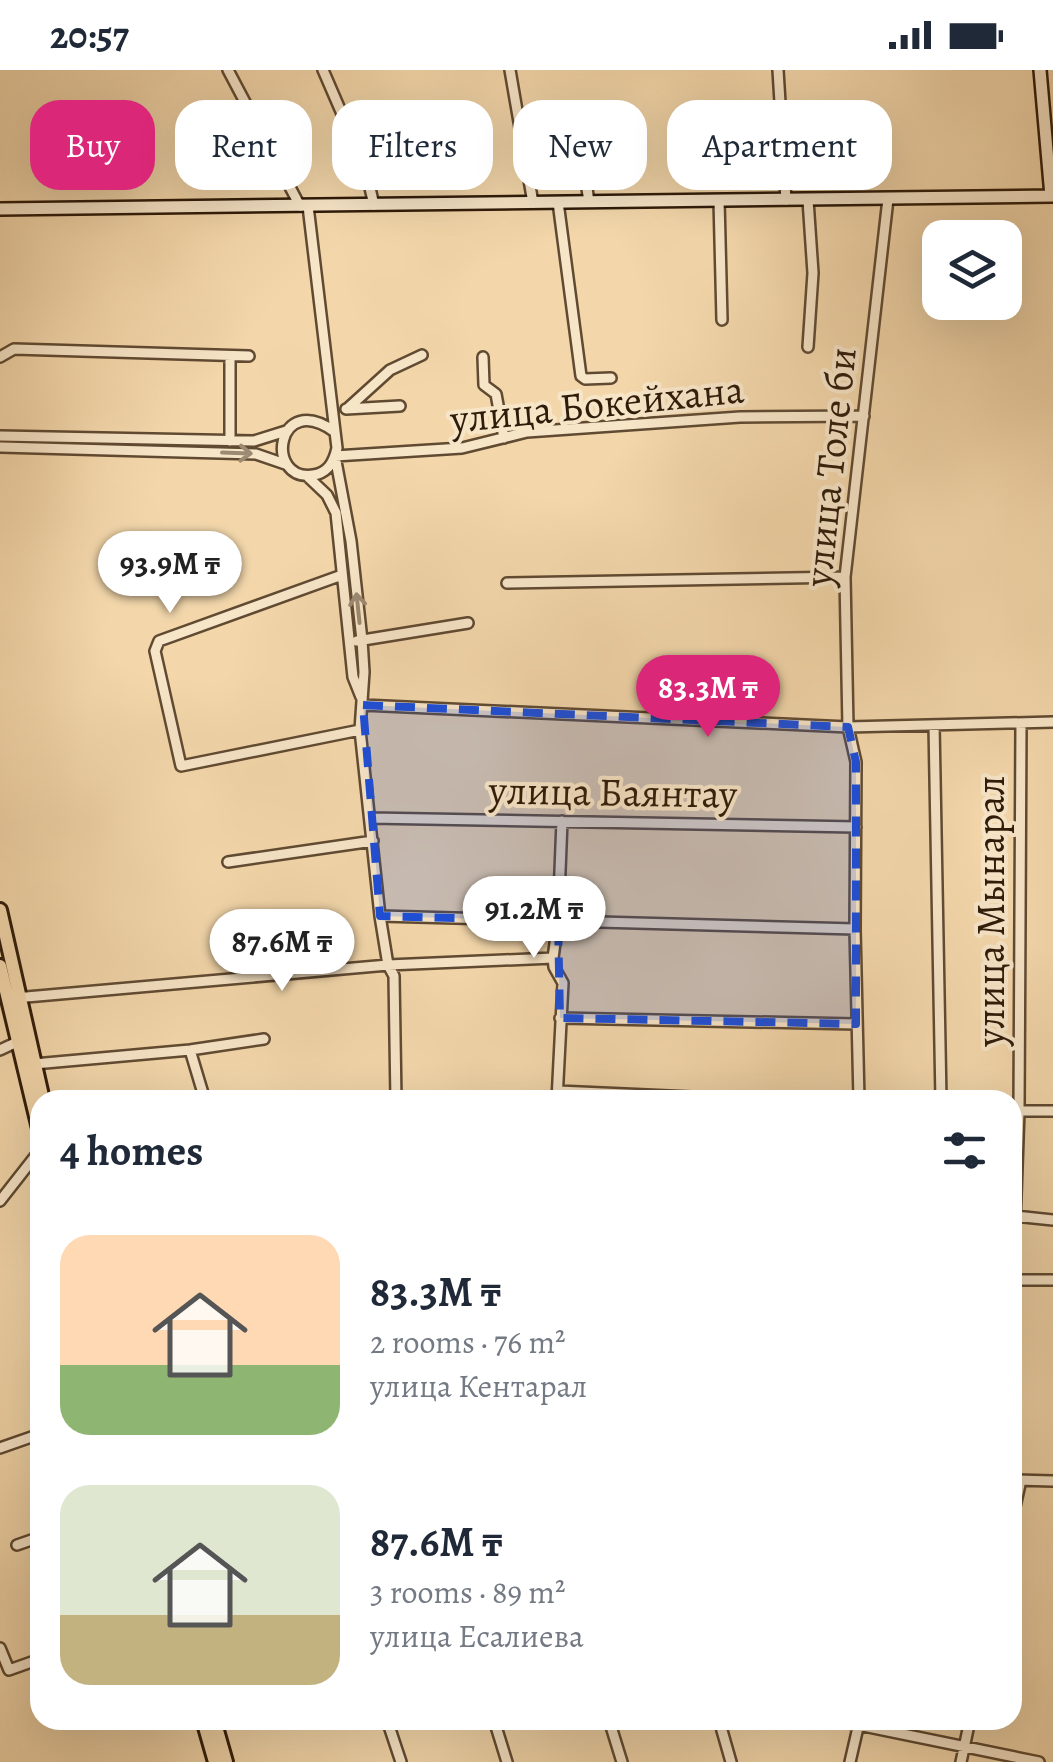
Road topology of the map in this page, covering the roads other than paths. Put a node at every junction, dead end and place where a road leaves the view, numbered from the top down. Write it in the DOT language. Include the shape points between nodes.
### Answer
graph roads {
  1 [pos="228,70"];
  2 [pos="323,70"];
  3 [pos="510,70"];
  4 [pos="778,70"];
  5 [pos="1040,70"];
  6 [pos="587,190"];
  7 [pos="1052,196"];
  8 [pos="888,199"];
  9 [pos="719,200"];
  10 [pos="786,200"];
  11 [pos="808,200"];
  12 [pos="558,202"];
  13 [pos="589,202"];
  14 [pos="533,203"];
  15 [pos="374,205"];
  16 [pos="304,206"];
  17 [pos="0,209"];
  18 [pos="722,320"];
  19 [pos="808,348"];
  20 [pos="422,355"];
  21 [pos="0,356"];
  22 [pos="230,356"];
  23 [pos="249,356"];
  24 [pos="483,357"];
  25 [pos="611,378"];
  26 [pos="332,396"];
  27 [pos="400,406"];
  28 [pos="347,409"];
  29 [pos="334,410"];
  30 [pos="864,416"];
  31 [pos="318,421"];
  32 [pos="286,431"];
  33 [pos="335,432"];
  34 [pos="0,436"];
  35 [pos="504,438"];
  36 [pos="230,441"];
  37 [pos="0,446"];
  38 [pos="335,456"];
  39 [pos="286,464"];
  40 [pos="306,476"];
  41 [pos="342,575"];
  42 [pos="845,578"];
  43 [pos="508,583"];
  44 [pos="468,623"];
  45 [pos="362,640"];
  46 [pos="349,642"];
  47 [pos="363,705"];
  48 [pos="1053,722"];
  49 [pos="1021,723"];
  50 [pos="934,725"];
  51 [pos="848,727"];
  52 [pos="360,730"];
  53 [pos="370,818"];
  54 [pos="562,821"];
  55 [pos="856,826"];
  56 [pos="372,841"];
  57 [pos="228,862"];
  58 [pos="0,910"];
  59 [pos="380,916"];
  60 [pos="558,921"];
  61 [pos="855,929"];
  62 [pos="553,958"];
  63 [pos="0,966"];
  64 [pos="388,966"];
  65 [pos="14,998"];
  66 [pos="560,1018"];
  67 [pos="856,1024"];
  68 [pos="264,1039"];
  69 [pos="16,1042"];
  70 [pos="0,1050"];
  71 [pos="190,1050"];
  72 [pos="34,1064"];
  73 [pos="40,1090"];
  74 [pos="202,1090"];
  75 [pos="396,1090"];
  76 [pos="557,1090"];
  77 [pos="859,1090"];
  78 [pos="941,1090"];
  79 [pos="1016,1090"];
  80 [pos="30,1095"];
  81 [pos="1022,1111"];
  82 [pos="1053,1112"];
  83 [pos="30,1163"];
  84 [pos="0,1201"];
  85 [pos="1022,1217"];
  86 [pos="1053,1220"];
  87 [pos="1022,1280"];
  88 [pos="1053,1280"];
  89 [pos="30,1438"];
  90 [pos="0,1448"];
  91 [pos="1022,1480"];
  92 [pos="1053,1481"];
  93 [pos="30,1540"];
  94 [pos="16,1545"];
  95 [pos="0,1648"];
  96 [pos="30,1663"];
  97 [pos="206,1730"];
  98 [pos="217,1730"];
  99 [pos="391,1730"];
  100 [pos="497,1730"];
  101 [pos="612,1730"];
  102 [pos="721,1730"];
  103 [pos="857,1730"];
  104 [pos="890,1730"];
  105 [pos="968,1730"];
  106 [pos="964,1746"];
  107 [pos="214,1762"];
  108 [pos="226,1762"];
  109 [pos="401,1762"];
  110 [pos="507,1762"];
  111 [pos="622,1762"];
  112 [pos="731,1762"];
  113 [pos="850,1762"];
  114 [pos="962,1762"];
  115 [pos="1039,1762"];
  1 -- 16 [label="street"];
  2 -- 15 [label="street"];
  3 -- 14 [label="street"];
  4 -- 10 [label="street"];
  5 -- 7 [label="main road"];
  6 -- 13 [label="street"];
  7 -- 8 [label="main road"];
  8 -- 11 [label="main road"];
  8 -- 30 [label="street, улица Толе би"];
  9 -- 10 [label="main road"];
  9 -- 13 [label="main road"];
  9 -- 18 [label="street"];
  10 -- 11 [label="main road"];
  11 -- 19 [label="street"];
  12 -- 13 [label="main road"];
  12 -- 14 [label="main road"];
  12 -- 25 [label="street" via="581,376"];
  14 -- 15 [label="main road"];
  15 -- 16 [label="main road"];
  16 -- 17 [label="main road"];
  16 -- 26 [label="street"];
  20 -- 28 [label="street" via="390,370"];
  21 -- 22 [label="street" via="14,349"];
  22 -- 23 [label="street"];
  22 -- 36 [label="street"];
  24 -- 35 [label="street" via="484,385 496,394"];
  26 -- 29 [label="street"];
  26 -- 31 [label="street"];
  27 -- 28 [label="street"];
  28 -- 29 [label="street"];
  29 -- 33 [label="street"];
  30 -- 35 [label="street, улица Бокейхана" via="740,417"];
  30 -- 42 [label="street, улица Толе би"];
  31 -- 32 [label="street"];
  31 -- 33 [label="street"];
  32 -- 36 [label="street" via="254,442"];
  32 -- 39 [label="street"];
  33 -- 38 [label="street"];
  34 -- 36 [label="street"];
  35 -- 38 [label="street, улица Бокейхана" via="462,448"];
  37 -- 39 [label="street, one-way" via="256,454"];
  38 -- 40 [label="street" via="328,469"];
  45 -- 38 [label="street, one-way"];
  39 -- 40 [label="street"];
  40 -- 41 [label="street" via="336,513"];
  41 -- 46 [label="street"];
  41 -- 52 [label="street" via="159,640 155,651 181,766"];
  42 -- 43 [label="street"];
  42 -- 51 [label="street, улица Толе би"];
  44 -- 45 [label="street"];
  45 -- 46 [label="street"];
  45 -- 47 [label="street"];
  46 -- 47 [label="street"];
  47 -- 51 [label="street"];
  47 -- 52 [label="street"];
  48 -- 49 [label="street"];
  49 -- 50 [label="street"];
  49 -- 79 [label="street, улица Мынарал"];
  50 -- 51 [label="street"];
  50 -- 78 [label="street"];
  51 -- 55 [label="street, улица Толе би" via="856,762"];
  52 -- 53 [label="street"];
  53 -- 54 [label="street, улица Баянтау"];
  53 -- 56 [label="street"];
  54 -- 55 [label="street, улица Баянтау"];
  54 -- 60 [label="street"];
  55 -- 61 [label="street, улица Толе би"];
  56 -- 57 [label="street"];
  56 -- 59 [label="street"];
  58 -- 65 [label="main road"];
  59 -- 60 [label="street"];
  59 -- 64 [label="street"];
  60 -- 61 [label="street"];
  60 -- 62 [label="street"];
  61 -- 67 [label="street, улица Толе би"];
  62 -- 64 [label="street"];
  62 -- 66 [label="street" via="563,982"];
  63 -- 65 [label="main road"];
  64 -- 65 [label="street"];
  64 -- 75 [label="street" via="394,976"];
  65 -- 69 [label="main road"];
  65 -- 72 [label="main road"];
  66 -- 67 [label="street"];
  66 -- 76 [label="street"];
  67 -- 77 [label="street, улица Толе би"];
  68 -- 71 [label="street"];
  69 -- 70 [label="street"];
  69 -- 80 [label="main road"];
  71 -- 72 [label="street"];
  71 -- 74 [label="street"];
  72 -- 73 [label="main road"];
  81 -- 82 [label="street"];
  83 -- 84 [label="street"];
  85 -- 86 [label="street"];
  87 -- 88 [label="street"];
  89 -- 90 [label="street"];
  91 -- 92 [label="street"];
  93 -- 94 [label="street"];
  95 -- 96 [label="street" via="10,1670"];
  97 -- 107 [label="main road"];
  98 -- 108 [label="main road"];
  99 -- 109 [label="street"];
  100 -- 110 [label="street"];
  101 -- 111 [label="street"];
  102 -- 112 [label="street"];
  103 -- 113 [label="street"];
  104 -- 106 [label="street"];
  105 -- 106 [label="street"];
  106 -- 114 [label="street"];
  106 -- 115 [label="street"];
}
